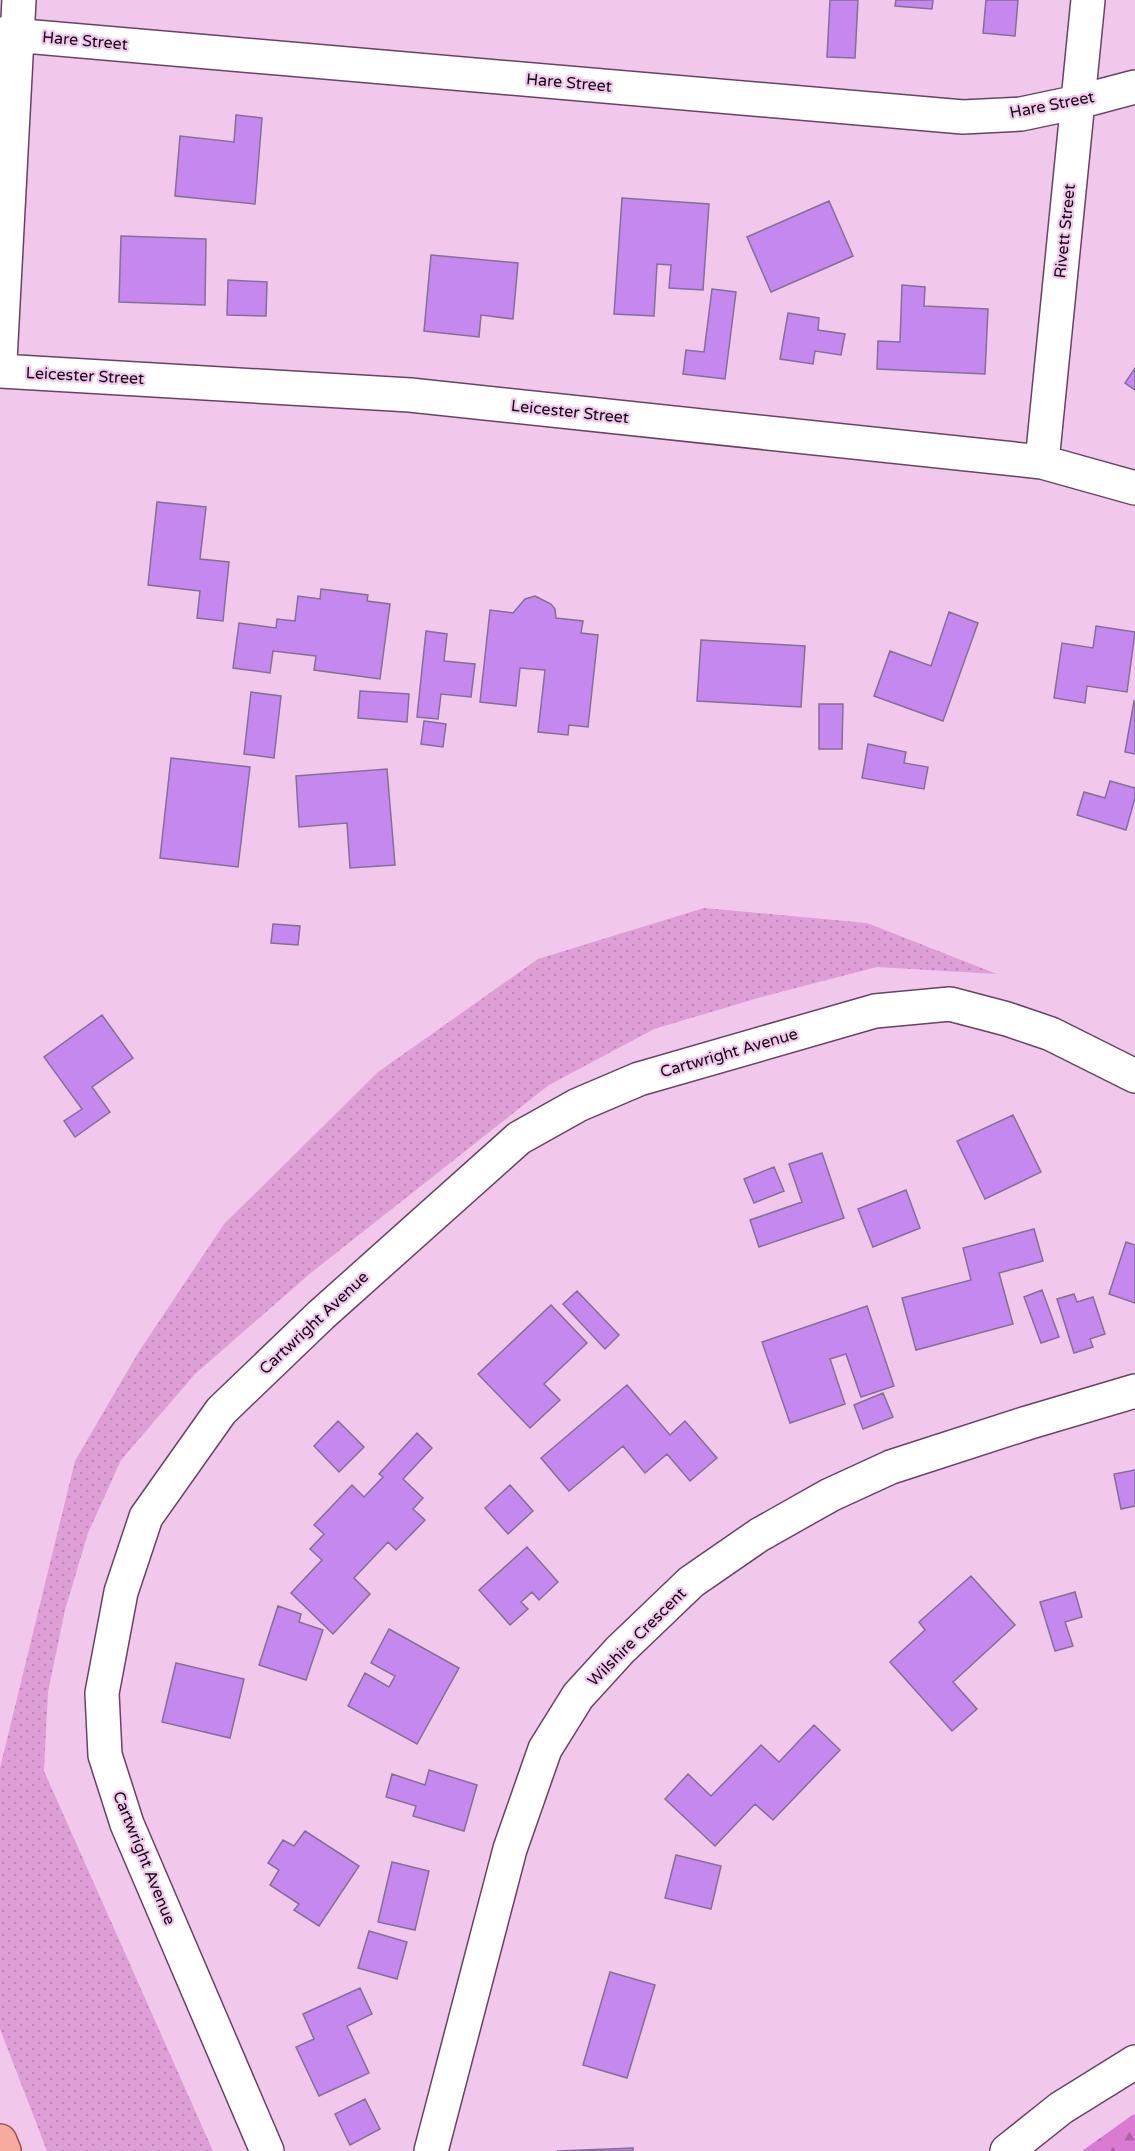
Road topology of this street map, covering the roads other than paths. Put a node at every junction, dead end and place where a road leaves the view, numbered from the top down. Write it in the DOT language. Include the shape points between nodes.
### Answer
graph roads {
  1 [pos="19,0"];
  2 [pos="1088,0"];
  3 [pos="8,35"];
  4 [pos="1135,87"];
  5 [pos="1078,102"];
  6 [pos="0,361"];
  7 [pos="0,371"];
  8 [pos="1042,462"];
  9 [pos="1135,488"];
  10 [pos="1135,1076"];
  11 [pos="1135,1390"];
  12 [pos="1135,2062"];
  13 [pos="0,2141"];
  14 [pos="4,2151"];
  15 [pos="267,2151"];
  16 [pos="431,2151"];
  17 [pos="1008,2151"];
  1 -- 3 [label="street"];
  2 -- 5 [label="street, Rivett Street"];
  3 -- 5 [label="street, Hare Street" via="963,117 1021,114"];
  3 -- 6 [label="street"];
  4 -- 5 [label="street, Hare Street"];
  5 -- 8 [label="street, Rivett Street"];
  7 -- 8 [label="street, Leicester Street" via="410,395"];
  8 -- 9 [label="street, Leicester Street"];
  10 -- 15 [label="street, Cartwright Avenue" via="1052,1034 950,1004 875,1011 639,1079 578,1105 519,1138 321,1315 221,1411 146,1517 121,1592 102,1693 105,1755 127,1824"];
  11 -- 16 [label="street, Wilshire Crescent" via="891,1467 830,1495 759,1535 692,1582 620,1650 578,1696 544,1749 510,1849"];
  12 -- 17 [label="street" via="1061,2108"];
  13 -- 14 [label="main road"];
}
